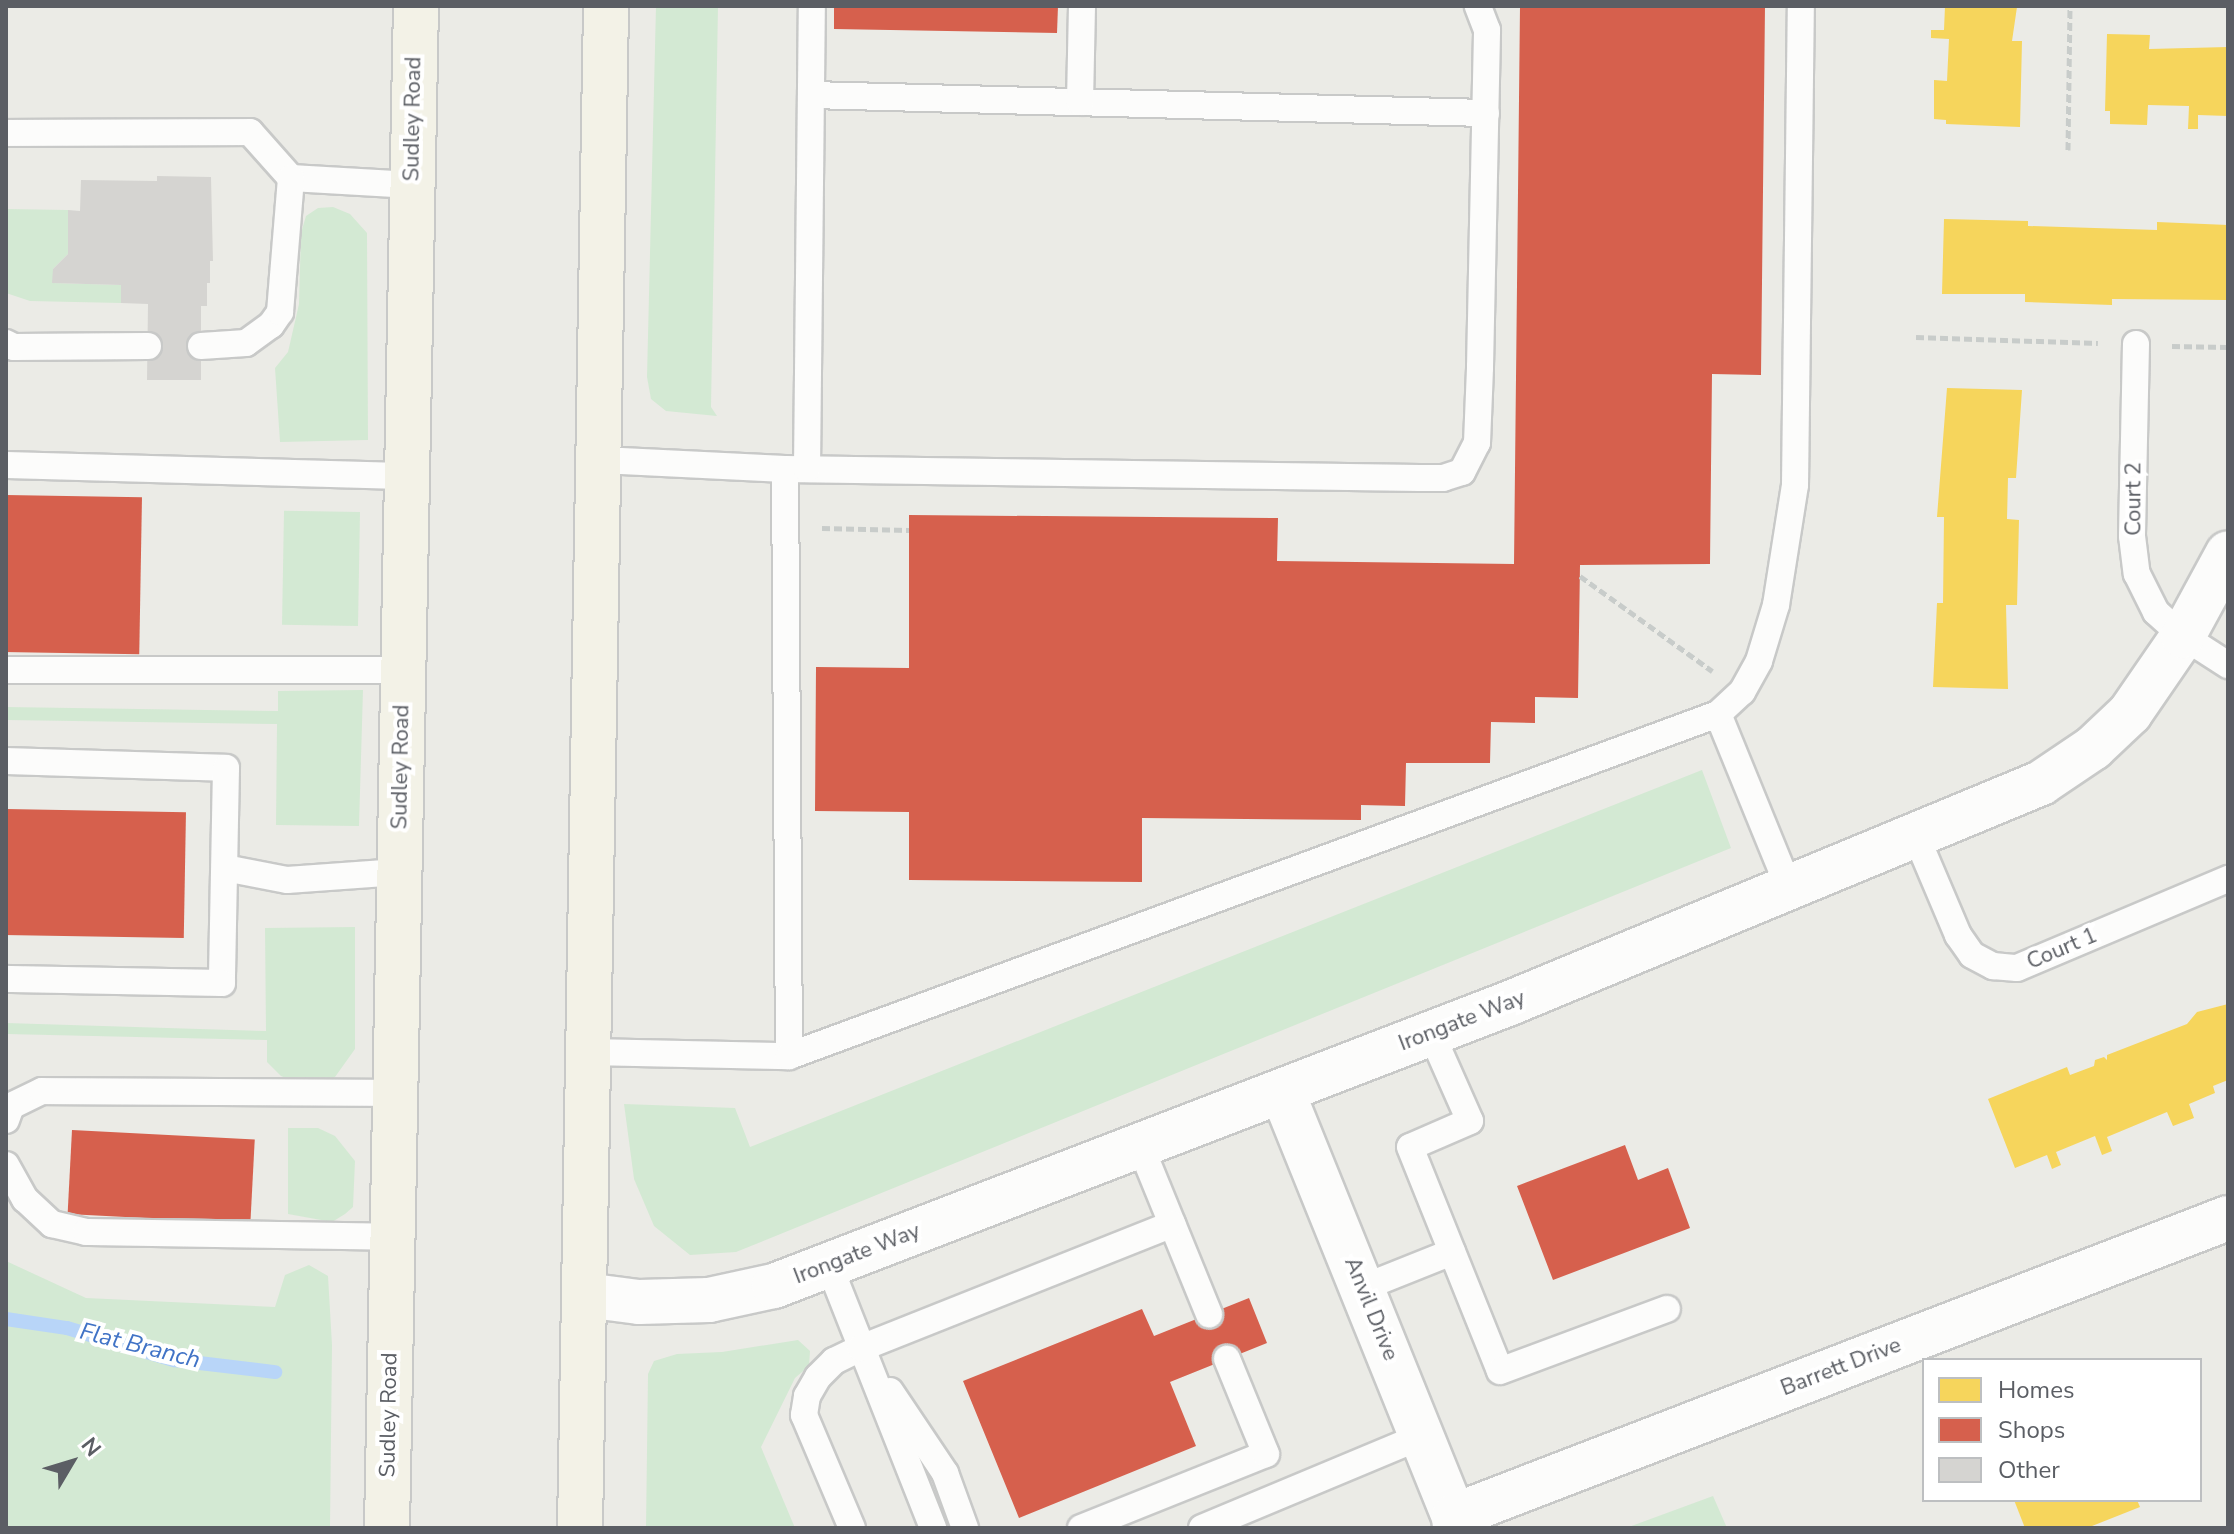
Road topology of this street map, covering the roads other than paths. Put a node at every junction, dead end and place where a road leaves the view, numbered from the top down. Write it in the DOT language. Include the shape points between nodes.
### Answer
graph roads {
  1 [pos="416,6"];
  2 [pos="606,6"];
  3 [pos="812,6"];
  4 [pos="1082,6"];
  5 [pos="1478,6"];
  6 [pos="1801,6"];
  7 [pos="811,95"];
  8 [pos="1080,102"];
  9 [pos="1486,113"];
  10 [pos="6,133"];
  11 [pos="291,178"];
  12 [pos="412,185"];
  13 [pos="6,343"];
  14 [pos="2136,344"];
  15 [pos="148,346"];
  16 [pos="201,346"];
  17 [pos="601,460"];
  18 [pos="6,465"];
  19 [pos="796,469"];
  20 [pos="407,476"];
  21 [pos="2228,553"];
  22 [pos="2183,636"];
  23 [pos="2228,665"];
  24 [pos="6,670"];
  25 [pos="403,670"];
  26 [pos="1718,714"];
  27 [pos="6,761"];
  28 [pos="1916,836"];
  29 [pos="225,868"];
  30 [pos="399,872"];
  31 [pos="2228,879"];
  32 [pos="1789,888"];
  33 [pos="6,979"];
  34 [pos="1431,1033"];
  35 [pos="590,1052"];
  36 [pos="789,1056"];
  37 [pos="1282,1091"];
  38 [pos="395,1093"];
  39 [pos="6,1120"];
  40 [pos="1140,1145"];
  41 [pos="6,1165"];
  42 [pos="2228,1218"];
  43 [pos="1172,1224"];
  44 [pos="393,1237"];
  45 [pos="1452,1252"];
  46 [pos="829,1265"];
  47 [pos="1362,1288"];
  48 [pos="585,1295"];
  49 [pos="1667,1309"];
  50 [pos="1209,1314"];
  51 [pos="861,1348"];
  52 [pos="1227,1359"];
  53 [pos="1422,1436"];
  54 [pos="1455,1522"];
  55 [pos="387,1528"];
  56 [pos="580,1528"];
  57 [pos="852,1528"];
  58 [pos="933,1528"];
  59 [pos="965,1528"];
  60 [pos="1081,1528"];
  61 [pos="1202,1528"];
  1 -- 12 [label="main road, Sudley Road"];
  2 -- 17 [label="main road"];
  3 -- 7 [label="lane"];
  4 -- 8 [label="lane"];
  5 -- 9 [label="lane" via="1487,30"];
  6 -- 26 [label="lane" via="1795,485 1776,605 1759,661 1742,692"];
  7 -- 8 [label="lane"];
  7 -- 19 [label="lane"];
  8 -- 9 [label="lane"];
  9 -- 19 [label="lane" via="1477,443 1462,472 1431,478"];
  10 -- 11 [label="lane" via="250,132"];
  11 -- 12 [label="lane"];
  11 -- 16 [label="lane" via="280,312 246,343"];
  12 -- 20 [label="main road, Sudley Road"];
  13 -- 15 [label="lane"];
  14 -- 22 [label="lane, Court 2" via="2132,536 2137,574 2156,612"];
  17 -- 19 [label="lane"];
  17 -- 35 [label="main road"];
  18 -- 20 [label="lane"];
  19 -- 36 [label="lane" via="785,528"];
  20 -- 25 [label="main road, Sudley Road"];
  21 -- 22 [label="street, Irongate Way"];
  22 -- 23 [label="lane"];
  22 -- 28 [label="street, Irongate Way" via="2130,713 2093,748 2041,783"];
  24 -- 25 [label="lane"];
  25 -- 30 [label="main road, Sudley Road"];
  26 -- 32 [label="lane"];
  26 -- 36 [label="lane"];
  27 -- 29 [label="lane" via="226,768"];
  28 -- 31 [label="lane, Court 1" via="1958,935 1972,955 1993,966 2017,968"];
  28 -- 32 [label="street, Irongate Way"];
  29 -- 30 [label="lane" via="287,880"];
  29 -- 33 [label="lane" via="222,983"];
  30 -- 38 [label="main road, Sudley Road"];
  32 -- 34 [label="street, Irongate Way"];
  34 -- 37 [label="street, Irongate Way"];
  34 -- 45 [label="lane" via="1470,1121 1410,1147"];
  35 -- 36 [label="lane"];
  35 -- 48 [label="main road"];
  37 -- 40 [label="street, Irongate Way"];
  37 -- 47 [label="street, Anvil Drive"];
  38 -- 39 [label="lane" via="42,1091 11,1106"];
  38 -- 44 [label="main road, Sudley Road"];
  40 -- 43 [label="lane"];
  40 -- 46 [label="street, Irongate Way"];
  41 -- 44 [label="lane" via="25,1199 52,1224 86,1232"];
  42 -- 54 [label="street, Barrett Drive"];
  43 -- 50 [label="lane"];
  43 -- 51 [label="lane"];
  44 -- 55 [label="main road, Sudley Road"];
  45 -- 47 [label="lane"];
  45 -- 49 [label="lane" via="1500,1371"];
  46 -- 48 [label="street, Irongate Way" via="774,1286 709,1300 639,1302"];
  46 -- 51 [label="lane"];
  47 -- 53 [label="street, Anvil Drive"];
  48 -- 56 [label="main road"];
  51 -- 57 [label="lane" via="834,1361 818,1377 804,1415"];
  51 -- 58 [label="lane"];
  51 -- 59 [label="lane" via="945,1473"];
  52 -- 60 [label="lane" via="1266,1454"];
  53 -- 54 [label="street, Anvil Drive"];
  53 -- 61 [label="lane"];
}
